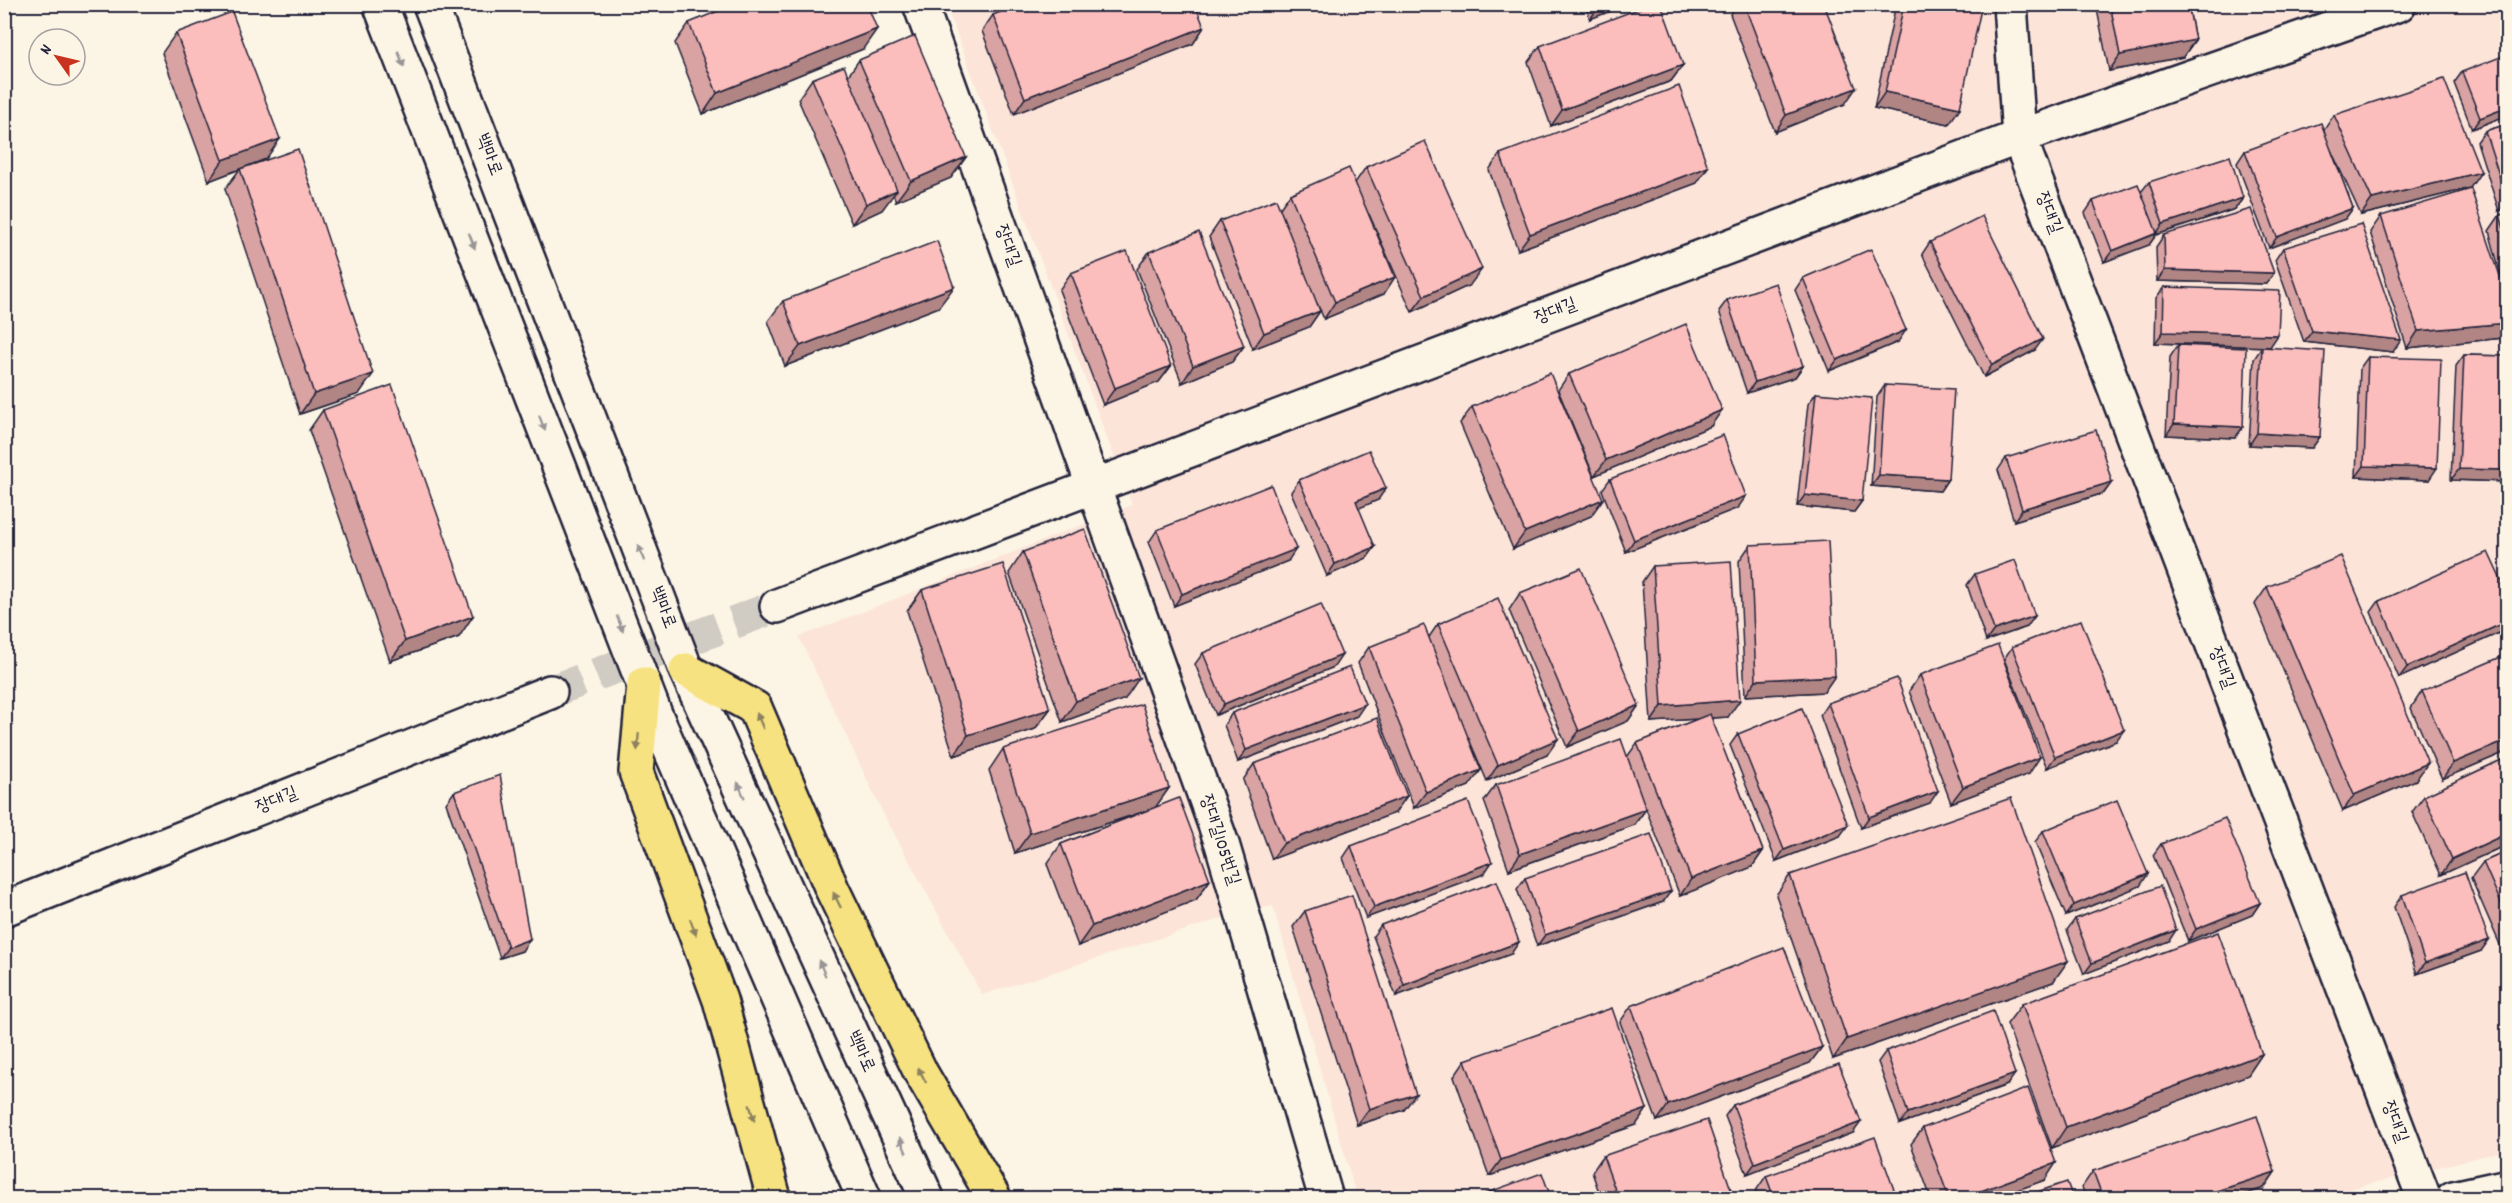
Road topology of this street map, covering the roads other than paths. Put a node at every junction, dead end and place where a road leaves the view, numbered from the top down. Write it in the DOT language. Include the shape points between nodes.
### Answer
graph roads {
  1 [pos="380,4"];
  2 [pos="430,4"];
  3 [pos="920,4"];
  4 [pos="2010,4"];
  5 [pos="2399,4"];
  6 [pos="2019,137"];
  7 [pos="1094,487"];
  8 [pos="777,606"];
  9 [pos="686,670"];
  10 [pos="644,684"];
  11 [pos="550,692"];
  12 [pos="4,909"];
  13 [pos="2508,1186"];
  14 [pos="774,1198"];
  15 [pos="864,1198"];
  16 [pos="927,1198"];
  17 [pos="994,1198"];
  18 [pos="1326,1198"];
  19 [pos="2424,1198"];
  20 [pos="2453,1198"];
  1 -- 10 [label="street, one-way"];
  9 -- 2 [label="street, 백마로, one-way"];
  3 -- 7 [label="street, 장대길"];
  4 -- 6 [label="street"];
  5 -- 6 [label="street, 장대길"];
  6 -- 7 [label="street, 장대길"];
  6 -- 19 [label="street, 장대길"];
  7 -- 8 [label="street, 장대길"];
  7 -- 18 [label="street, 장대길105번길" via="1222,844"];
  16 -- 9 [label="street, 백마로, one-way"];
  17 -- 9 [label="highway, one-way" via="921,1073 832,889 754,708"];
  10 -- 14 [label="highway, one-way" via="636,772 720,1000"];
  10 -- 15 [label="street"];
  11 -- 12 [label="street, 장대길"];
  13 -- 20 [label="street"];
}
